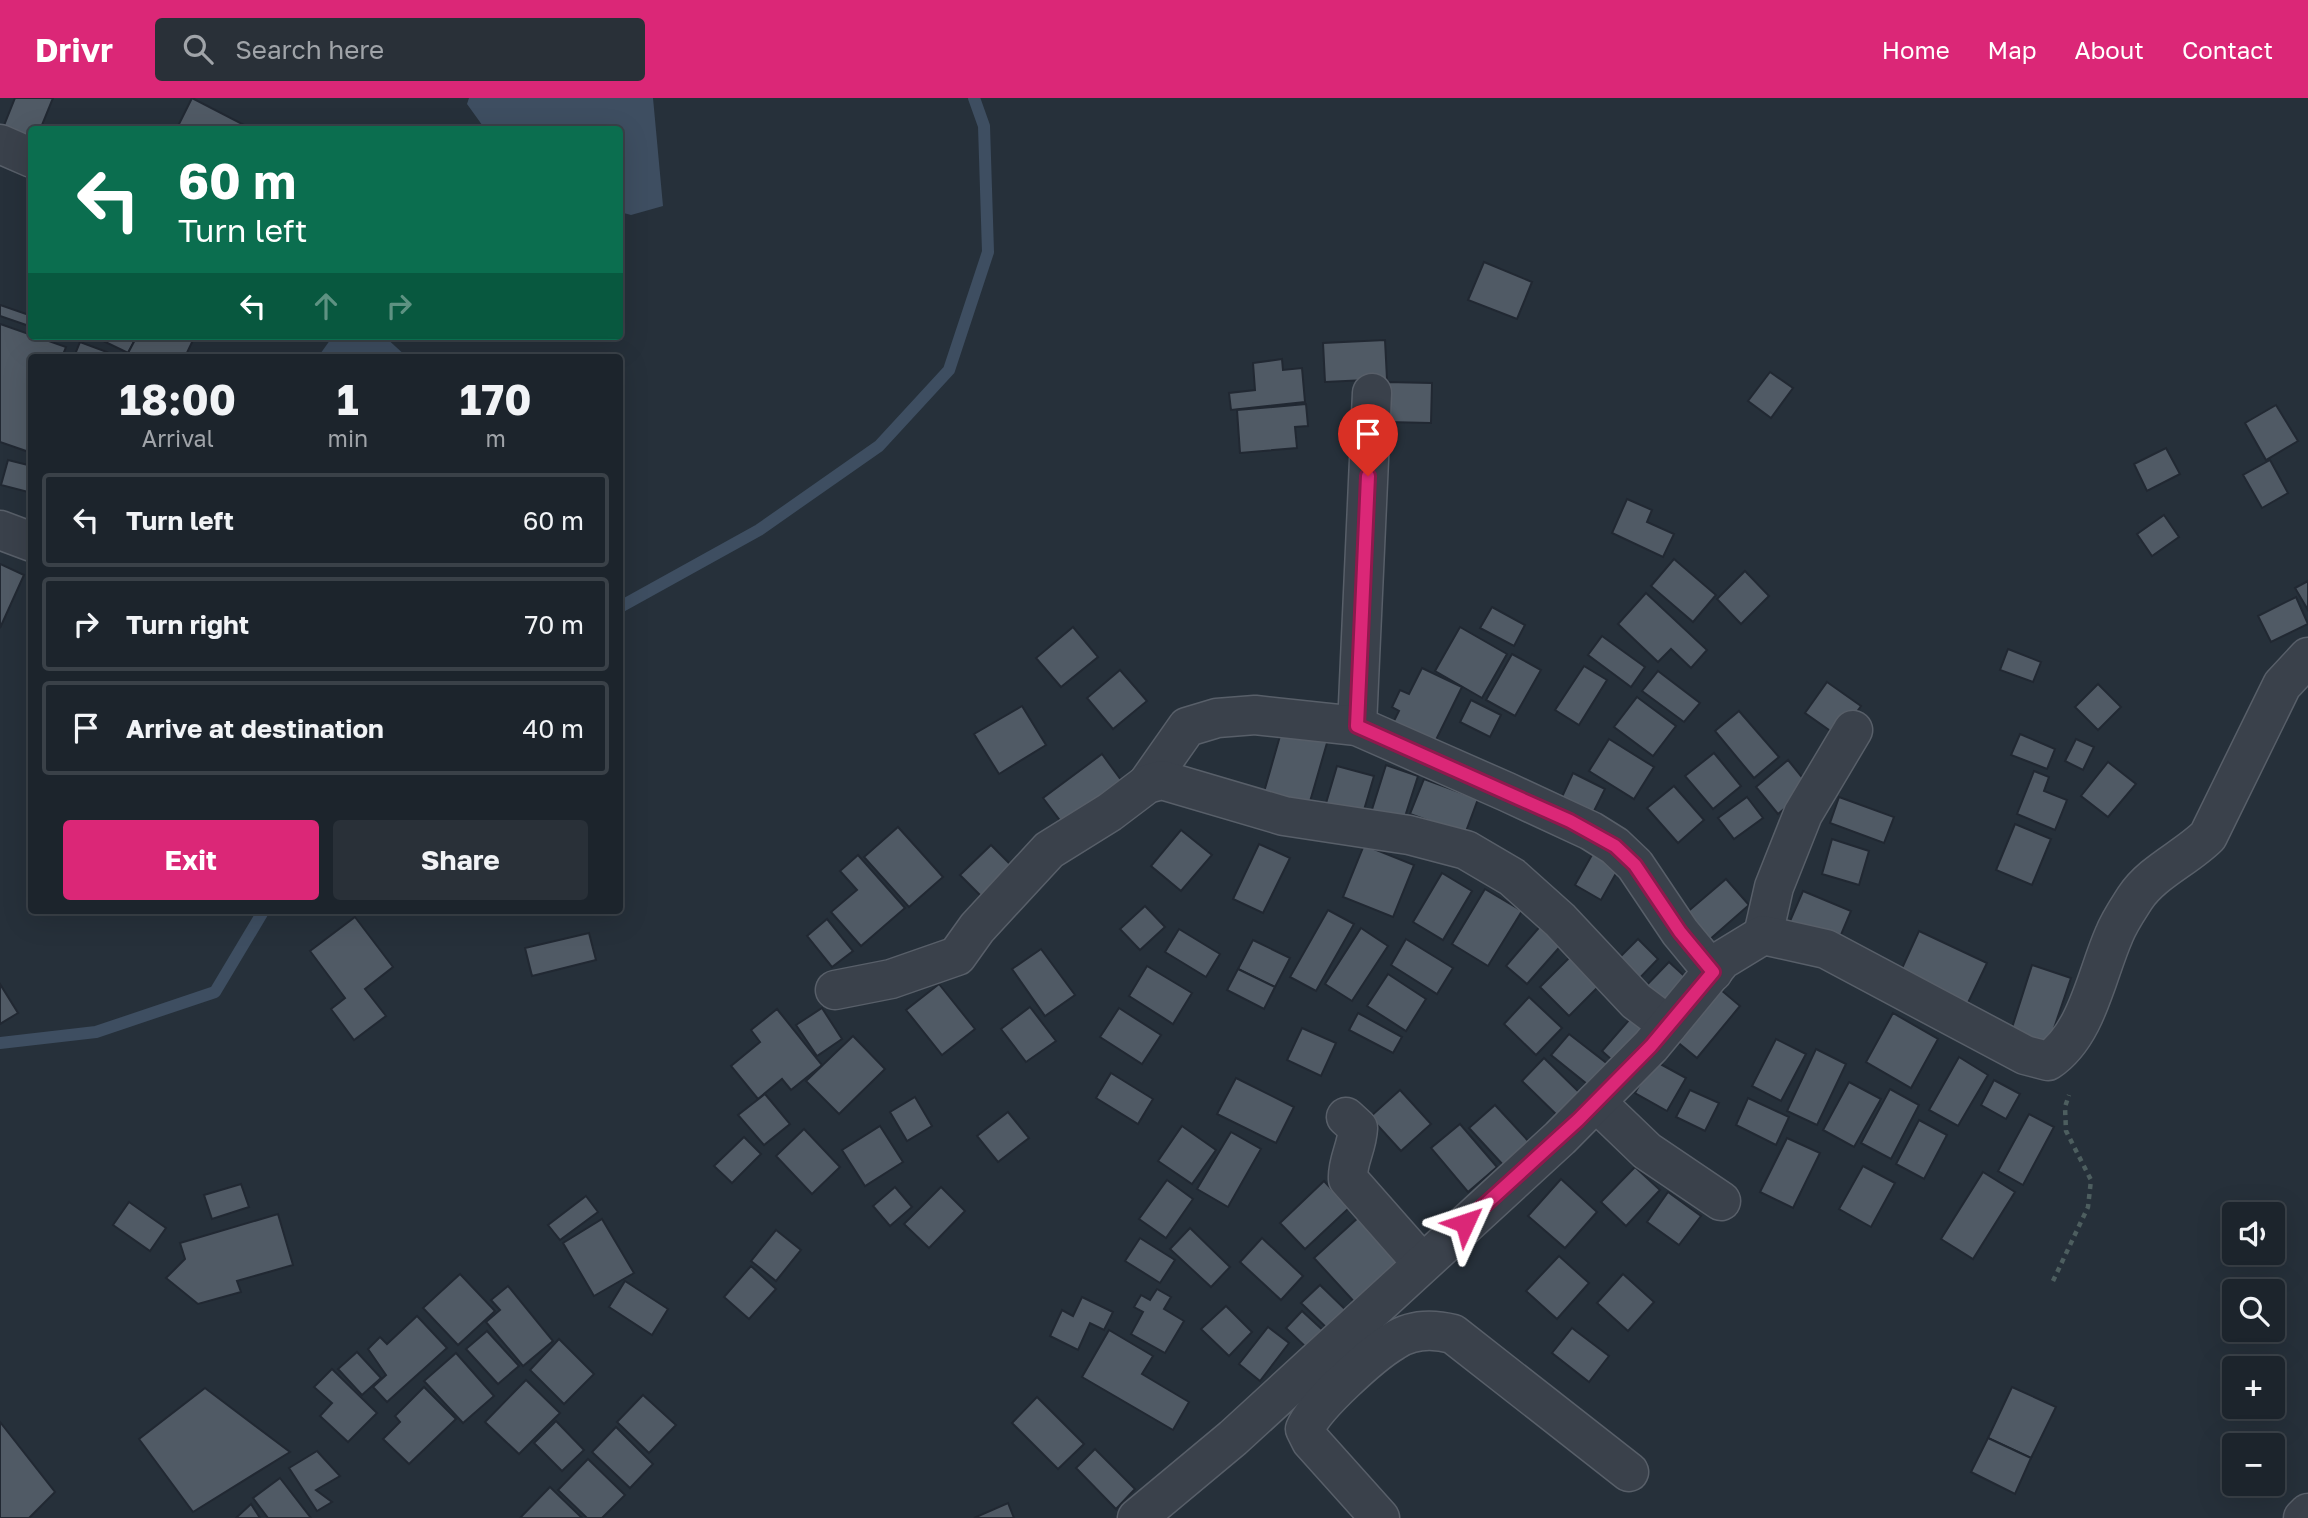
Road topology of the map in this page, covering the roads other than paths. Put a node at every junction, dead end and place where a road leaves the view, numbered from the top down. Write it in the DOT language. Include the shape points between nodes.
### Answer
graph roads {
  1 [pos="0,144"];
  2 [pos="28,156"];
  3 [pos="1372,393"];
  4 [pos="0,530"];
  5 [pos="28,540"];
  6 [pos="2308,657"];
  7 [pos="1357,726"];
  8 [pos="1853,730"];
  9 [pos="1147,784"];
  10 [pos="1763,935"];
  11 [pos="1713,972"];
  12 [pos="835,990"];
  13 [pos="1668,1025"];
  14 [pos="1596,1102"];
  15 [pos="1346,1117"];
  16 [pos="1721,1201"];
  17 [pos="1422,1263"];
  18 [pos="1629,1472"];
  19 [pos="2308,1513"];
  20 [pos="1137,1518"];
  21 [pos="1380,1518"];
  22 [pos="2303,1518"];
  1 -- 2 [label="street"];
  3 -- 7 [label="street"];
  4 -- 5 [label="street"];
  6 -- 10 [label="street" via="2282,685 2208,836 2137,894 2115,932 2078,1026 2064,1048 2048,1061 2025,1055 1826,949"];
  7 -- 9 [label="street" via="1255,715 1217,718 1188,727"];
  7 -- 11 [label="street" via="1519,797 1615,846 1635,865"];
  8 -- 10 [label="street" via="1803,814 1774,887"];
  9 -- 12 [label="street" via="1049,850 957,956 891,979"];
  9 -- 13 [label="street" via="1162,780 1284,816 1409,835 1466,850 1512,877 1560,920 1636,1001"];
  10 -- 11 [label="street" via="1722,960"];
  11 -- 13 [label="street"];
  13 -- 14 [label="street"];
  14 -- 16 [label="street" via="1647,1151"];
  14 -- 17 [label="street"];
  15 -- 17 [label="street" via="1357,1128 1348,1180"];
  17 -- 20 [label="street" via="1233,1438"];
  18 -- 21 [label="street" via="1452,1334 1424,1330 1395,1340 1317,1408 1305,1429"];
  19 -- 22 [label="street"];
}
